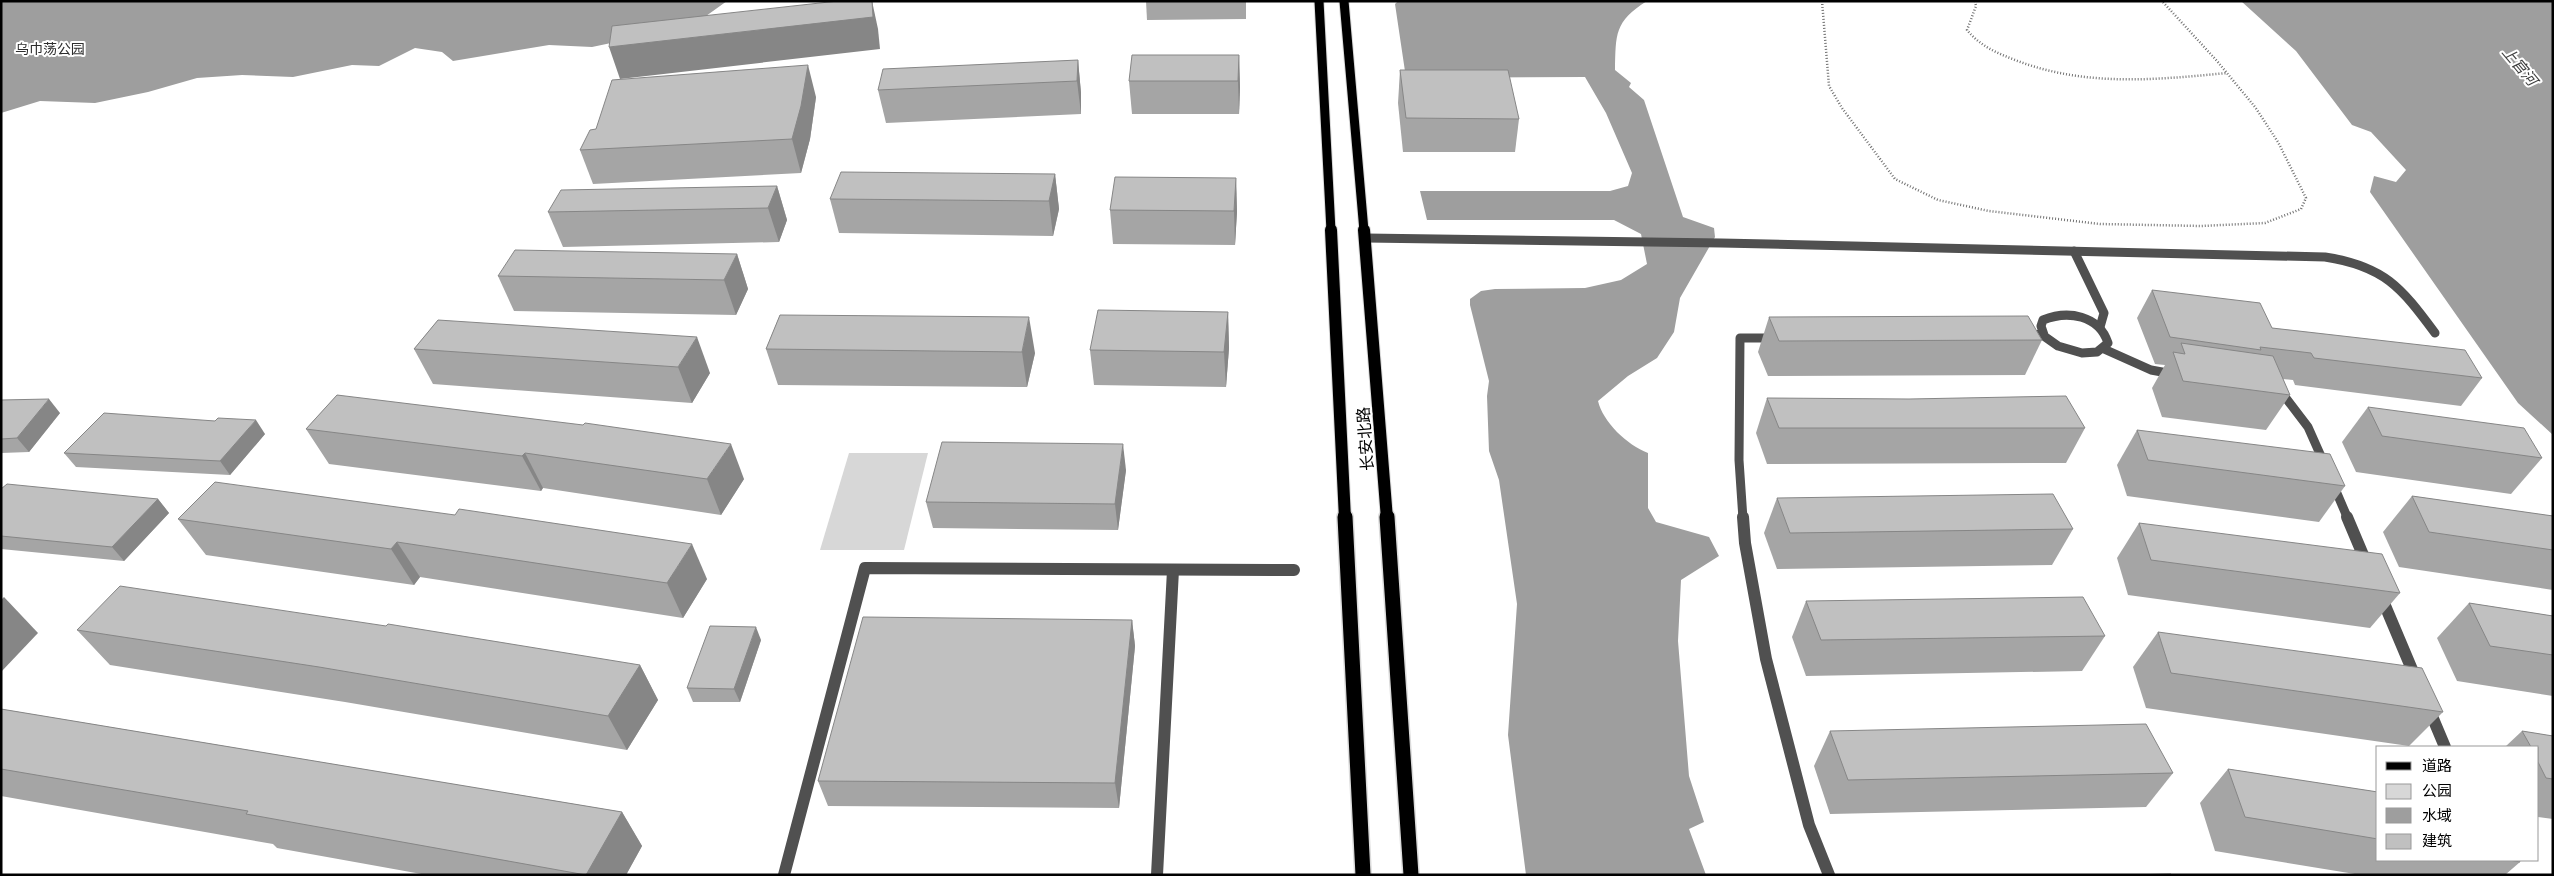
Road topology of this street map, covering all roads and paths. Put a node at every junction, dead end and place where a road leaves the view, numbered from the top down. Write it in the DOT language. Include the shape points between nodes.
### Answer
graph roads {
  1 [pos="1319,1"];
  2 [pos="1344,1"];
  3 [pos="1822,1"];
  4 [pos="1975,1"];
  5 [pos="2162,1"];
  6 [pos="2228,73"];
  7 [pos="1366,238"];
  8 [pos="2074,251"];
  9 [pos="2100,327"];
  10 [pos="2435,333"];
  11 [pos="2014,335"];
  12 [pos="2044,335"];
  13 [pos="1789,337"];
  14 [pos="2104,349"];
  15 [pos="2188,376"];
  16 [pos="2263,387"];
  17 [pos="1173,570"];
  18 [pos="1294,570"];
  19 [pos="2370,570"];
  20 [pos="2378,588"];
  21 [pos="2445,746"];
  22 [pos="784,875"];
  23 [pos="1157,875"];
  24 [pos="1363,875"];
  25 [pos="1411,875"];
  26 [pos="1829,875"];
  1 -- 24 [label="main road, 长安北路"];
  2 -- 7 [label="main road, 长安北路"];
  3 -- 6 [label="path" via="1829,86 1895,179 1938,200 1989,211 2100,224 2201,226 2265,223 2302,209 2306,198 2289,161 2266,123"];
  4 -- 6 [label="path" via="1968,30 1972,37 2020,63 2074,78 2106,82"];
  5 -- 6 [label="path"];
  7 -- 8 [label="street" via="1721,242"];
  7 -- 25 [label="main road, 长安北路"];
  8 -- 9 [label="street" via="2104,313"];
  8 -- 10 [label="street" via="2340,258 2380,272 2404,291"];
  9 -- 12 [label="street" via="2077,316 2051,315 2040,326"];
  9 -- 14 [label="street" via="2107,335 2108,343"];
  11 -- 12 [label="street"];
  12 -- 14 [label="street" via="2061,348 2074,352 2097,353"];
  13 -- 26 [label="street" via="1740,338 1738,460 1745,543 1766,659 1810,824"];
  14 -- 15 [label="street" via="2151,370"];
  16 -- 19 [label="street" via="2282,390 2308,427"];
  17 -- 18 [label="street"];
  17 -- 22 [label="street" via="865,568"];
  17 -- 23 [label="street"];
  20 -- 21 [label="street"];
}
